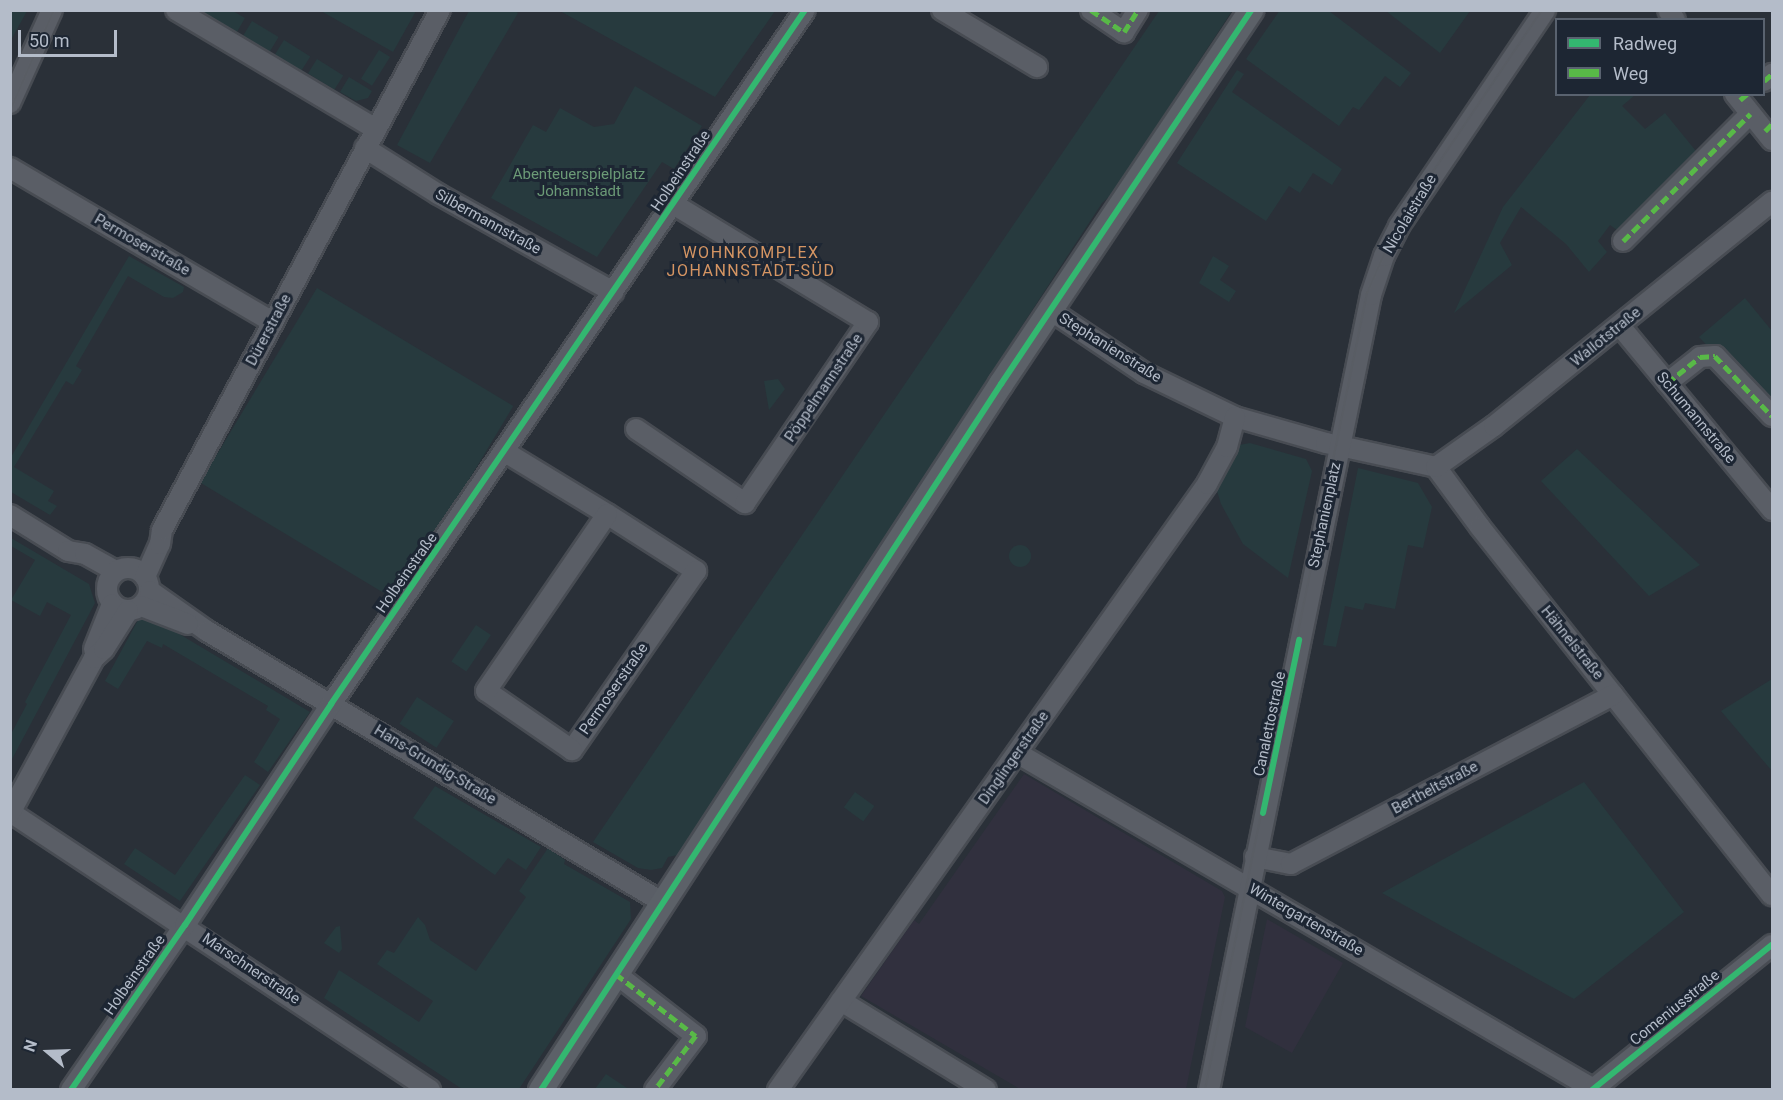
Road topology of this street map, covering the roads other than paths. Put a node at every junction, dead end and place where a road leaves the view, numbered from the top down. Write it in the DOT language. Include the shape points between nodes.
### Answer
graph roads {
  1 [pos="52,10"];
  2 [pos="176,10"];
  3 [pos="440,10"];
  4 [pos="805,10"];
  5 [pos="942,10"];
  6 [pos="1091,10"];
  7 [pos="1138,10"];
  8 [pos="1251,10"];
  9 [pos="1545,10"];
  10 [pos="1037,67"];
  11 [pos="1743,101"];
  12 [pos="10,103"];
  13 [pos="376,129"];
  14 [pos="1770,132"];
  15 [pos="365,148"];
  16 [pos="10,168"];
  17 [pos="1773,202"];
  18 [pos="673,204"];
  19 [pos="1623,241"];
  20 [pos="613,292"];
  21 [pos="1050,310"];
  22 [pos="273,322"];
  23 [pos="1620,326"];
  24 [pos="1667,383"];
  25 [pos="1773,416"];
  26 [pos="1235,417"];
  27 [pos="636,429"];
  28 [pos="1339,445"];
  29 [pos="505,452"];
  30 [pos="1436,467"];
  31 [pos="1773,510"];
  32 [pos="607,514"];
  33 [pos="10,515"];
  34 [pos="1310,585"];
  35 [pos="129,589"];
  36 [pos="1613,695"];
  37 [pos="332,704"];
  38 [pos="1017,753"];
  39 [pos="11,812"];
  40 [pos="1255,857"];
  41 [pos="1249,887"];
  42 [pos="1773,895"];
  43 [pos="662,902"];
  44 [pos="185,925"];
  45 [pos="1773,945"];
  46 [pos="616,974"];
  47 [pos="841,1001"];
  48 [pos="70,1089"];
  49 [pos="430,1089"];
  50 [pos="541,1089"];
  51 [pos="655,1089"];
  52 [pos="778,1089"];
  53 [pos="986,1089"];
  54 [pos="1209,1089"];
  55 [pos="1593,1089"];
  1 -- 12 [label="street"];
  2 -- 13 [label="street"];
  3 -- 13 [label="street, Dürerstraße"];
  4 -- 18 [label="street, Holbeinstraße"];
  5 -- 10 [label="street"];
  6 -- 7 [label="street" via="1124,32"];
  8 -- 21 [label="main road"];
  9 -- 28 [label="street, Nicolaistraße" via="1399,226 1384,256 1362,331"];
  11 -- 14 [label="street"];
  11 -- 19 [label="street"];
  13 -- 15 [label="street, Dürerstraße"];
  15 -- 20 [label="street, Silbermannstraße" via="438,194"];
  15 -- 22 [label="street, Dürerstraße"];
  16 -- 22 [label="street, Permoserstraße"];
  17 -- 23 [label="street, Wallotstraße"];
  18 -- 20 [label="street, Holbeinstraße"];
  18 -- 27 [label="street, Pöppelmannstraße" via="868,322 745,503"];
  20 -- 29 [label="street, Holbeinstraße"];
  21 -- 26 [label="street, Stephanienstraße" via="1144,373"];
  21 -- 43 [label="main road"];
  22 -- 35 [label="street, Dürerstraße" via="162,530 160,544"];
  23 -- 24 [label="street, Schumannstraße"];
  23 -- 30 [label="street, Wallotstraße"];
  24 -- 25 [label="street" via="1700,357 1715,356"];
  24 -- 31 [label="street, Schumannstraße"];
  26 -- 28 [label="street, Stephanienplatz"];
  26 -- 38 [label="street, Dinglingerstraße" via="1227,447 1207,484"];
  28 -- 30 [label="street"];
  28 -- 34 [label="street, Stephanienplatz"];
  29 -- 32 [label="street, Permoserstraße"];
  29 -- 37 [label="street, Holbeinstraße"];
  30 -- 36 [label="street, Hähnelstraße"];
  32 -- 32 [label="street, Permoserstraße" via="696,571 572,750 486,691"];
  33 -- 35 [label="street, Hans-Grundig-Straße" via="68,551 79,565"];
  34 -- 40 [label="street, Canalettostraße"];
  35 -- 37 [label="street, Hans-Grundig-Straße"];
  35 -- 39 [label="street, Dürerstraße" via="104,648 93,658"];
  36 -- 40 [label="street, Bertheltstraße" via="1291,864"];
  36 -- 42 [label="street, Hähnelstraße"];
  37 -- 43 [label="street, Hans-Grundig-Straße"];
  37 -- 44 [label="street, Holbeinstraße"];
  38 -- 41 [label="street, Wintergartenstraße"];
  38 -- 47 [label="street, Dinglingerstraße"];
  39 -- 44 [label="street, Marschnerstraße"];
  40 -- 41 [label="street, Canalettostraße"];
  41 -- 54 [label="street, Canalettostraße"];
  41 -- 55 [label="street, Wintergartenstraße"];
  43 -- 46 [label="main road"];
  44 -- 48 [label="street, Holbeinstraße"];
  44 -- 49 [label="street, Marschnerstraße"];
  45 -- 55 [label="street, Comeniusstraße"];
  46 -- 50 [label="main road"];
  46 -- 51 [label="street" via="696,1036"];
  47 -- 52 [label="street, Dinglingerstraße"];
  47 -- 53 [label="street"];
}
